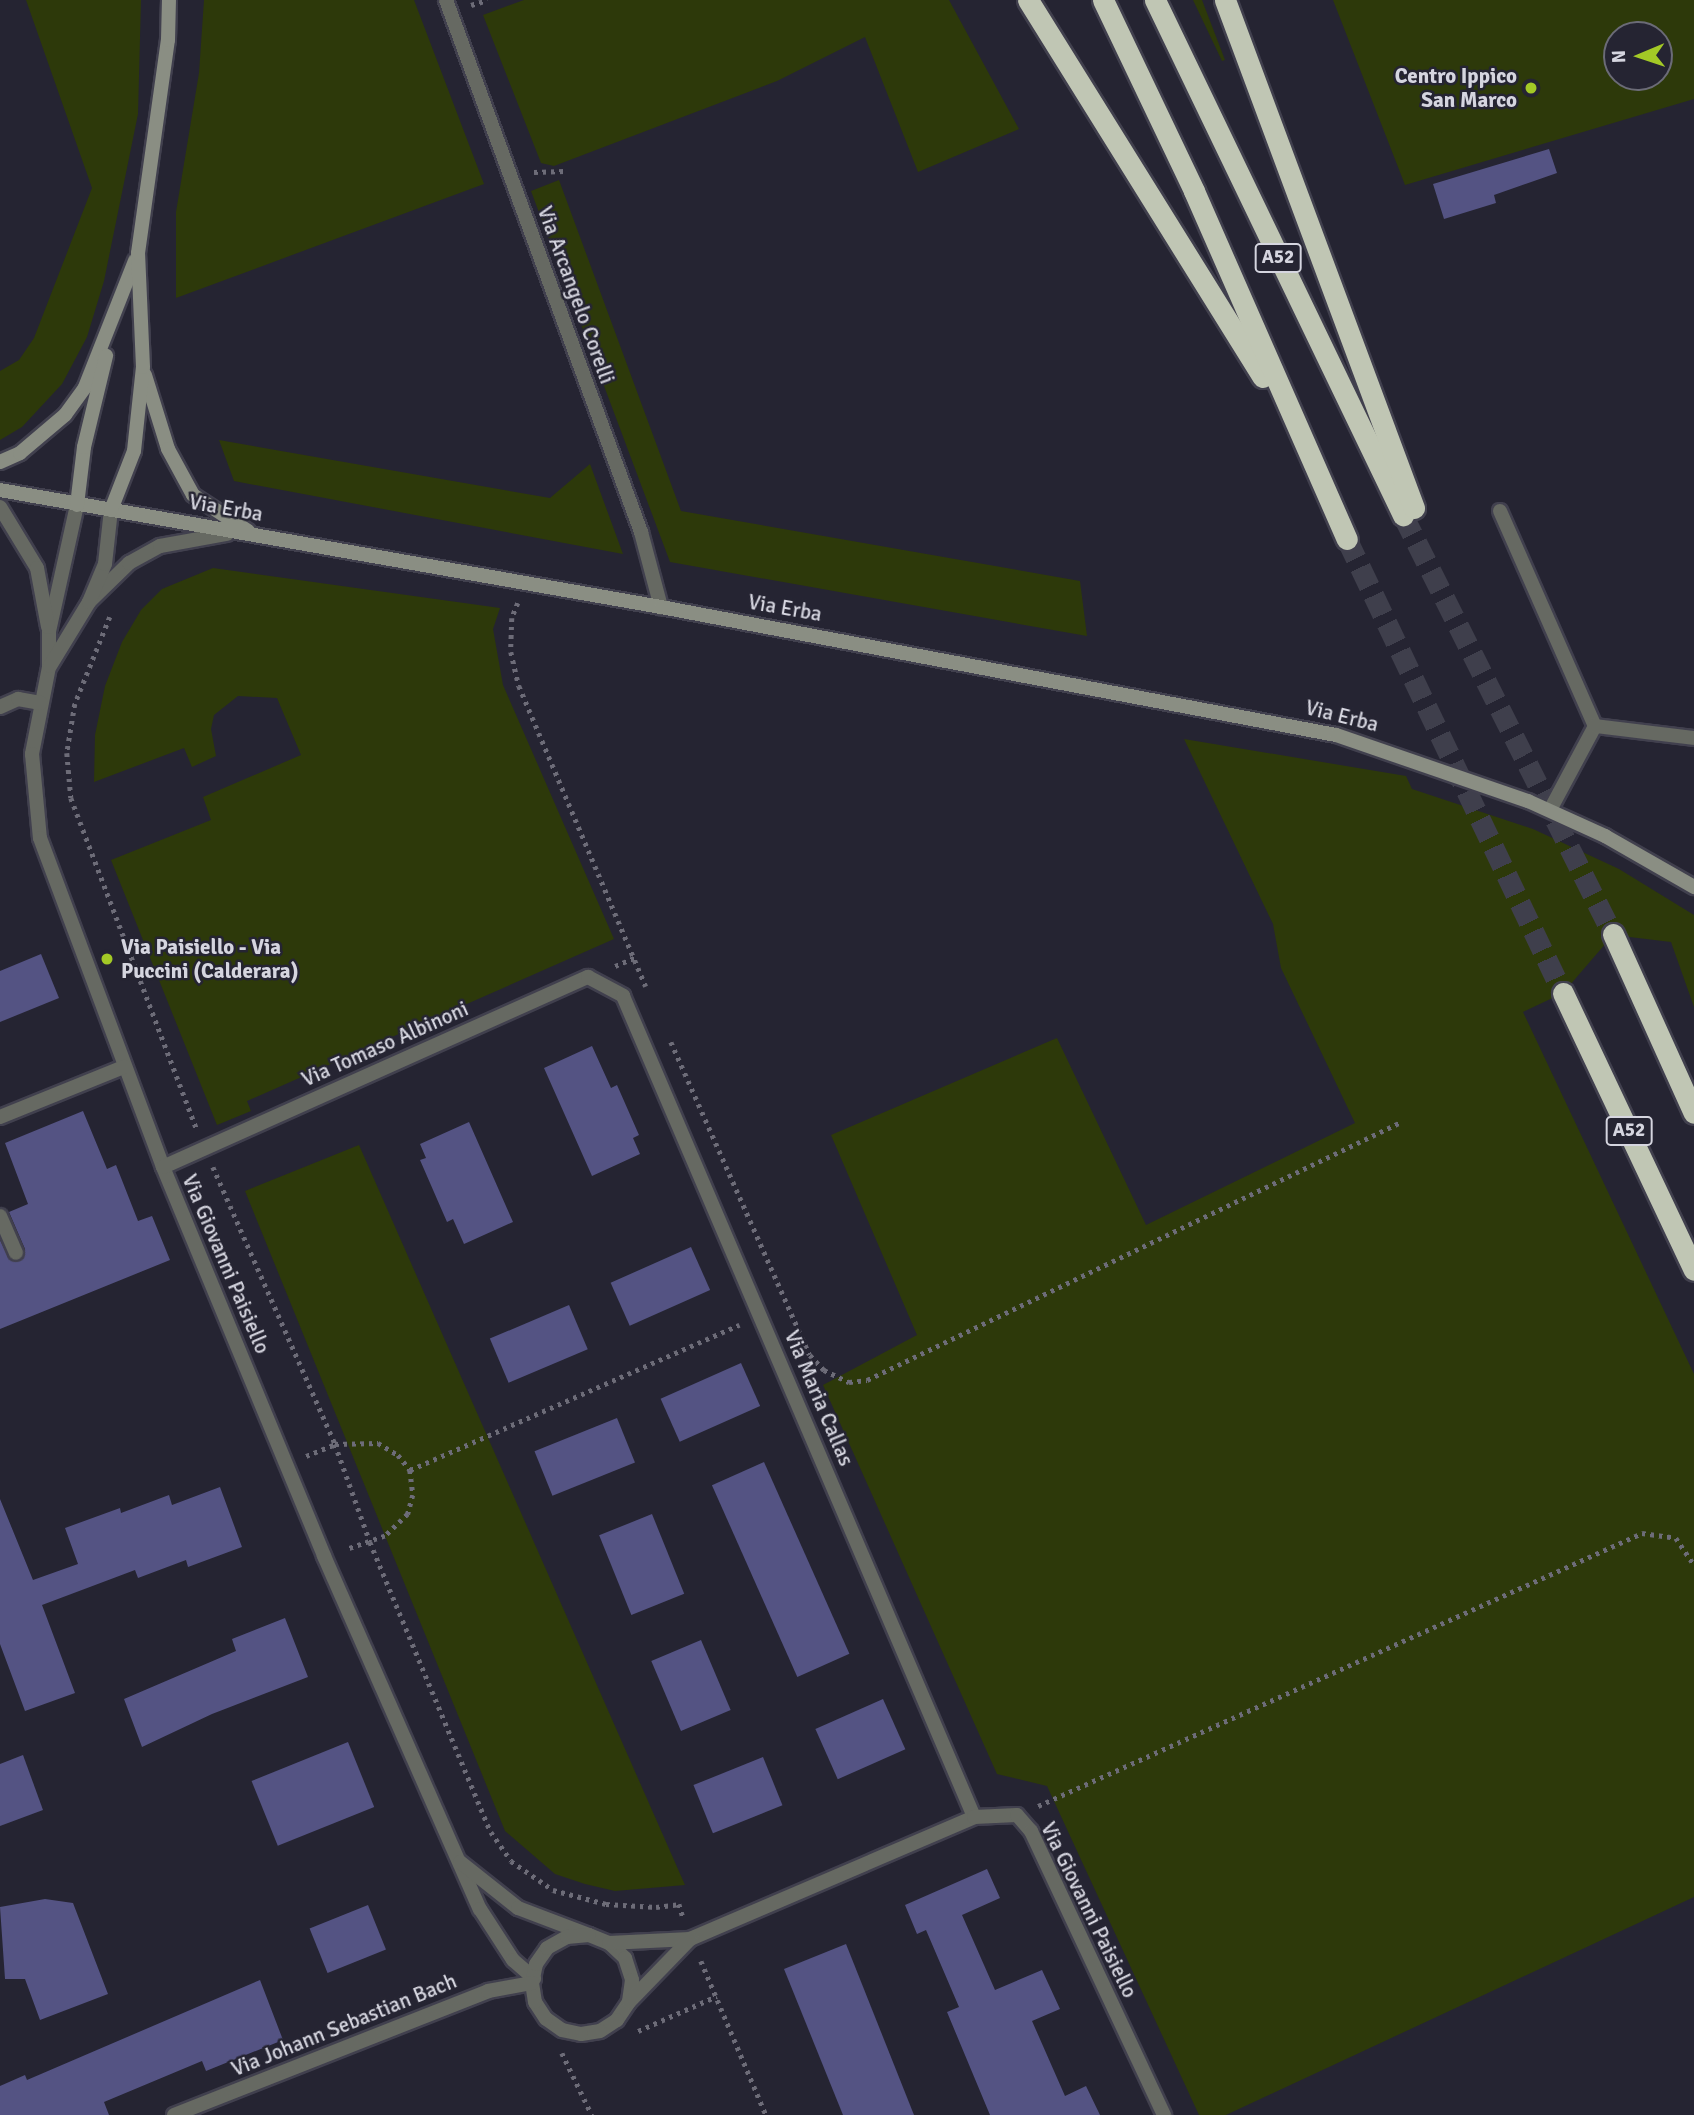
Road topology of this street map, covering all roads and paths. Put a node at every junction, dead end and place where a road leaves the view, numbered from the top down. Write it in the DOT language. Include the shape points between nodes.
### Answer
graph roads {
  1 [pos="169,0"];
  2 [pos="446,0"];
  3 [pos="1028,0"];
  4 [pos="1103,0"];
  5 [pos="1155,0"];
  6 [pos="1225,0"];
  7 [pos="565,171"];
  8 [pos="510,174"];
  9 [pos="138,253"];
  10 [pos="112,327"];
  11 [pos="143,367"];
  12 [pos="0,462"];
  13 [pos="1315,470"];
  14 [pos="0,490"];
  15 [pos="77,505"];
  16 [pos="0,507"];
  17 [pos="111,510"];
  18 [pos="1500,511"];
  19 [pos="253,534"];
  20 [pos="1348,539"];
  21 [pos="526,583"];
  22 [pos="89,601"];
  23 [pos="661,607"];
  24 [pos="115,608"];
  25 [pos="49,631"];
  26 [pos="49,667"];
  27 [pos="41,703"];
  28 [pos="0,707"];
  29 [pos="1595,726"];
  30 [pos="1694,738"];
  31 [pos="1550,810"];
  32 [pos="1694,887"];
  33 [pos="1613,934"];
  34 [pos="1563,993"];
  35 [pos="650,995"];
  36 [pos="623,996"];
  37 [pos="667,1032"];
  38 [pos="124,1067"];
  39 [pos="1694,1113"];
  40 [pos="0,1117"];
  41 [pos="1401,1122"];
  42 [pos="205,1148"];
  43 [pos="163,1167"];
  44 [pos="0,1216"];
  45 [pos="16,1254"];
  46 [pos="1694,1270"];
  47 [pos="760,1315"];
  48 [pos="335,1444"];
  49 [pos="287,1464"];
  50 [pos="410,1470"];
  51 [pos="370,1542"];
  52 [pos="324,1556"];
  53 [pos="1694,1565"];
  54 [pos="1017,1815"];
  55 [pos="974,1817"];
  56 [pos="457,1860"];
  57 [pos="589,1935"];
  58 [pos="690,1939"];
  59 [pos="609,1942"];
  60 [pos="533,1980"];
  61 [pos="717,1996"];
  62 [pos="629,2002"];
  63 [pos="626,2037"];
  64 [pos="578,2058"];
  65 [pos="567,2060"];
  66 [pos="174,2115"];
  67 [pos="766,2115"];
  68 [pos="1164,2115"];
  1 -- 9 [label="main road" via="168,40"];
  2 -- 8 [label="street, Via Arcangelo Corelli"];
  3 -- 13 [label="highway, A52" via="1230,321"];
  4 -- 13 [label="highway, A52" via="1194,191"];
  5 -- 6 [label="highway, A52" via="1408,511"];
  7 -- 8 [label="path"];
  8 -- 23 [label="street, Via Arcangelo Corelli" via="640,532"];
  9 -- 10 [label="main road"];
  9 -- 11 [label="main road"];
  10 -- 12 [label="main road" via="85,387 65,415 20,453"];
  10 -- 15 [label="main road" via="84,447"];
  11 -- 17 [label="main road" via="134,451"];
  11 -- 19 [label="main road" via="161,430 193,495"];
  13 -- 20 [label="highway, A52"];
  14 -- 15 [label="main road, Via Erba"];
  15 -- 17 [label="main road, Via Erba"];
  15 -- 25 [label="street"];
  16 -- 25 [label="street" via="37,568"];
  17 -- 19 [label="main road, Via Erba"];
  17 -- 22 [label="street" via="105,564"];
  18 -- 29 [label="street"];
  19 -- 21 [label="main road, Via Erba"];
  19 -- 22 [label="street" via="210,534 160,546 129,562"];
  21 -- 23 [label="main road, Via Erba"];
  21 -- 35 [label="path" via="512,618 511,652 519,686"];
  22 -- 26 [label="street"];
  23 -- 31 [label="main road, Via Erba" via="1323,732 1452,772"];
  24 -- 42 [label="path" via="99,636 75,704 67,754 71,798"];
  25 -- 26 [label="street"];
  26 -- 27 [label="street, Via Giovanni Paisiello"];
  27 -- 28 [label="street" via="18,699"];
  27 -- 38 [label="street, Via Giovanni Paisiello" via="32,754 40,838"];
  29 -- 30 [label="street"];
  29 -- 31 [label="street"];
  31 -- 32 [label="main road, Via Erba"];
  33 -- 39 [label="highway"];
  34 -- 46 [label="highway, A52"];
  36 -- 42 [label="street, Via Tomaso Albinoni" via="588,977"];
  36 -- 47 [label="street, Via Maria Callas"];
  37 -- 41 [label="path" via="810,1355 824,1370 849,1382 867,1380"];
  38 -- 40 [label="street"];
  38 -- 43 [label="street, Via Giovanni Paisiello"];
  42 -- 43 [label="street, Via Tomaso Albinoni"];
  42 -- 48 [label="path"];
  43 -- 49 [label="street, Via Giovanni Paisiello"];
  44 -- 45 [label="street"];
  47 -- 50 [label="path"];
  47 -- 55 [label="street, Via Maria Callas"];
  48 -- 49 [label="path"];
  48 -- 50 [label="path" via="378,1443 398,1455"];
  48 -- 51 [label="path"];
  49 -- 52 [label="street, Via Giovanni Paisiello"];
  50 -- 51 [label="path" via="413,1495 408,1514 385,1536"];
  51 -- 52 [label="path"];
  51 -- 58 [label="path" via="491,1832 512,1861 553,1890 606,1904 679,1904"];
  52 -- 56 [label="street, Via Giovanni Paisiello"];
  53 -- 54 [label="path" via="1675,1538 1642,1533"];
  54 -- 55 [label="street, Via Giovanni Paisiello"];
  54 -- 68 [label="street, Via Giovanni Paisiello" via="1031,1831"];
  55 -- 58 [label="street, Via Giovanni Paisiello"];
  56 -- 57 [label="street, Via Giovanni Paisiello" via="518,1908"];
  56 -- 60 [label="street, Via Giovanni Paisiello" via="480,1909 513,1960"];
  57 -- 59 [label="street"];
  57 -- 60 [label="street" via="567,1937 547,1948"];
  58 -- 59 [label="street, Via Giovanni Paisiello"];
  58 -- 61 [label="path"];
  58 -- 62 [label="street, Via Giovanni Paisiello"];
  59 -- 62 [label="street" via="625,1958 632,1980"];
  60 -- 62 [label="street" via="536,2002 546,2019 562,2030 600,2031 617,2020"];
  60 -- 66 [label="street, Via Johann Sebastian Bach" via="488,1991"];
  61 -- 63 [label="path"];
  61 -- 67 [label="path"];
  64 -- 65 [label="path"];
}
